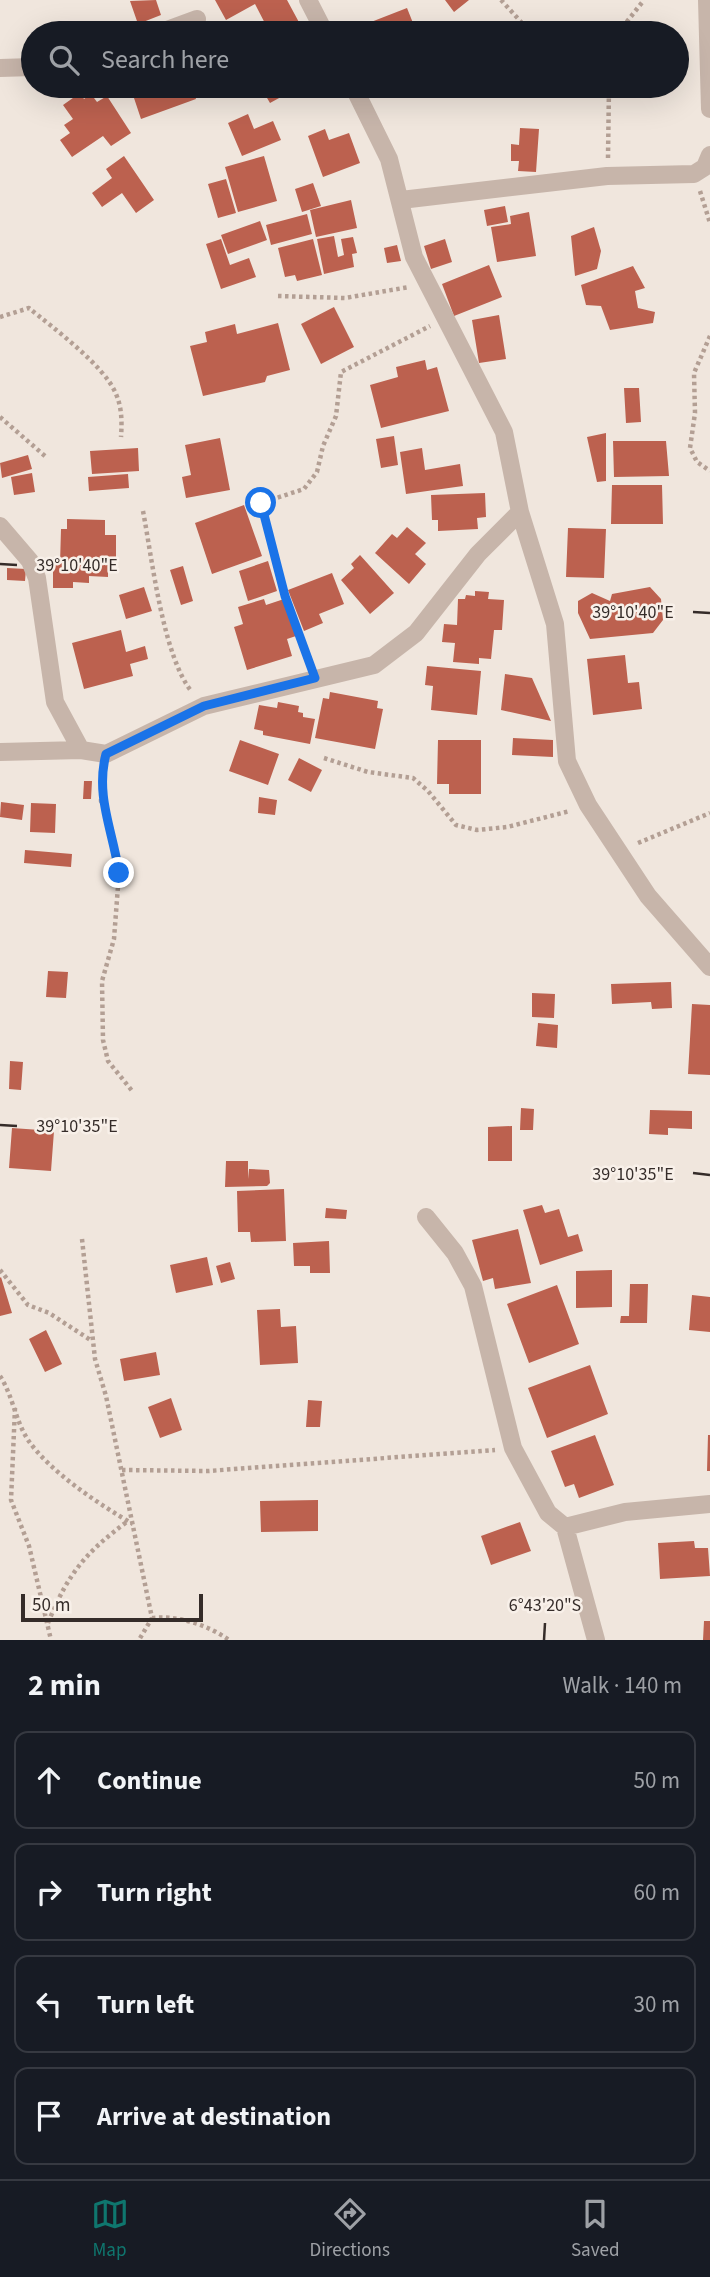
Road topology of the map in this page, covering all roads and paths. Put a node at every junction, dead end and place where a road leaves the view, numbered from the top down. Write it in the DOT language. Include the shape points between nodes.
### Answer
graph roads {
  1 [pos="308,0"];
  2 [pos="501,0"];
  3 [pos="644,0"];
  4 [pos="707,0"];
  5 [pos="197,19"];
  6 [pos="192,21"];
  7 [pos="319,21"];
  8 [pos="520,21"];
  9 [pos="627,21"];
  10 [pos="21,67"];
  11 [pos="0,68"];
  12 [pos="359,98"];
  13 [pos="609,98"];
  14 [pos="710,109"];
  15 [pos="710,155"];
  16 [pos="694,174"];
  17 [pos="607,176"];
  18 [pos="401,200"];
  19 [pos="710,223"];
  20 [pos="427,284"];
  21 [pos="278,296"];
  22 [pos="0,317"];
  23 [pos="443,319"];
  24 [pos="710,336"];
  25 [pos="0,417"];
  26 [pos="121,437"];
  27 [pos="45,456"];
  28 [pos="710,471"];
  29 [pos="143,511"];
  30 [pos="520,512"];
  31 [pos="0,526"];
  32 [pos="315,678"];
  33 [pos="204,706"];
  34 [pos="81,750"];
  35 [pos="0,752"];
  36 [pos="106,754"];
  37 [pos="324,758"];
  38 [pos="588,805"];
  39 [pos="710,813"];
  40 [pos="618,851"];
  41 [pos="710,967"];
  42 [pos="133,1092"];
  43 [pos="426,1217"];
  44 [pos="82,1239"];
  45 [pos="0,1270"];
  46 [pos="93,1341"];
  47 [pos="0,1376"];
  48 [pos="15,1408"];
  49 [pos="513,1448"];
  50 [pos="122,1470"];
  51 [pos="710,1504"];
  52 [pos="128,1521"];
  53 [pos="134,1524"];
  54 [pos="565,1527"];
  55 [pos="152,1618"];
  56 [pos="48,1625"];
  57 [pos="51,1637"];
  58 [pos="41,1640"];
  59 [pos="139,1640"];
  60 [pos="229,1640"];
  61 [pos="596,1640"];
  1 -- 7 [label="street"];
  2 -- 8 [label="path"];
  3 -- 9 [label="path"];
  4 -- 14 [label="street"];
  5 -- 6 [label="street"];
  10 -- 11 [label="street"];
  12 -- 18 [label="street" via="388,159"];
  13 -- 17 [label="path"];
  15 -- 16 [label="street" via="705,167"];
  16 -- 17 [label="street"];
  16 -- 19 [label="path"];
  17 -- 18 [label="street"];
  18 -- 20 [label="street" via="414,257"];
  20 -- 21 [label="path" via="345,298"];
  20 -- 23 [label="street"];
  22 -- 26 [label="path" via="29,308 80,351 115,390 122,413"];
  23 -- 30 [label="street" via="504,432"];
  23 -- 32 [label="path" via="341,372 336,416 317,472 304,489 261,503 285,596"];
  24 -- 28 [label="path" via="694,373 690,448 697,462"];
  25 -- 27 [label="path"];
  29 -- 33 [label="path" via="168,636 183,681"];
  30 -- 32 [label="street" via="478,554 416,633 374,665"];
  30 -- 38 [label="street" via="555,624 567,761"];
  31 -- 34 [label="street" via="30,561 37,578 55,702"];
  32 -- 33 [label="street"];
  33 -- 36 [label="street"];
  34 -- 35 [label="street"];
  34 -- 36 [label="street"];
  36 -- 42 [label="path" via="101,801 110,822 119,873 114,939 102,981 103,1040 108,1061"];
  37 -- 38 [label="path" via="368,772 413,778 456,825 477,830 535,822"];
  38 -- 40 [label="street"];
  39 -- 40 [label="path"];
  40 -- 41 [label="street" via="648,896"];
  43 -- 49 [label="street" via="455,1253 473,1286"];
  44 -- 46 [label="path"];
  45 -- 46 [label="path" via="28,1305 50,1313"];
  46 -- 50 [label="path"];
  47 -- 48 [label="path"];
  48 -- 52 [label="path" via="28,1439 43,1456 92,1498"];
  48 -- 56 [label="path" via="11,1500 29,1546"];
  49 -- 50 [label="path" via="208,1471"];
  49 -- 54 [label="street" via="548,1513"];
  50 -- 53 [label="path"];
  51 -- 54 [label="street" via="625,1512"];
  52 -- 53 [label="path"];
  52 -- 56 [label="path" via="81,1562"];
  53 -- 55 [label="path"];
  54 -- 61 [label="street"];
  55 -- 59 [label="path"];
  55 -- 60 [label="path" via="185,1619"];
  56 -- 57 [label="path"];
  57 -- 58 [label="path"];
}
